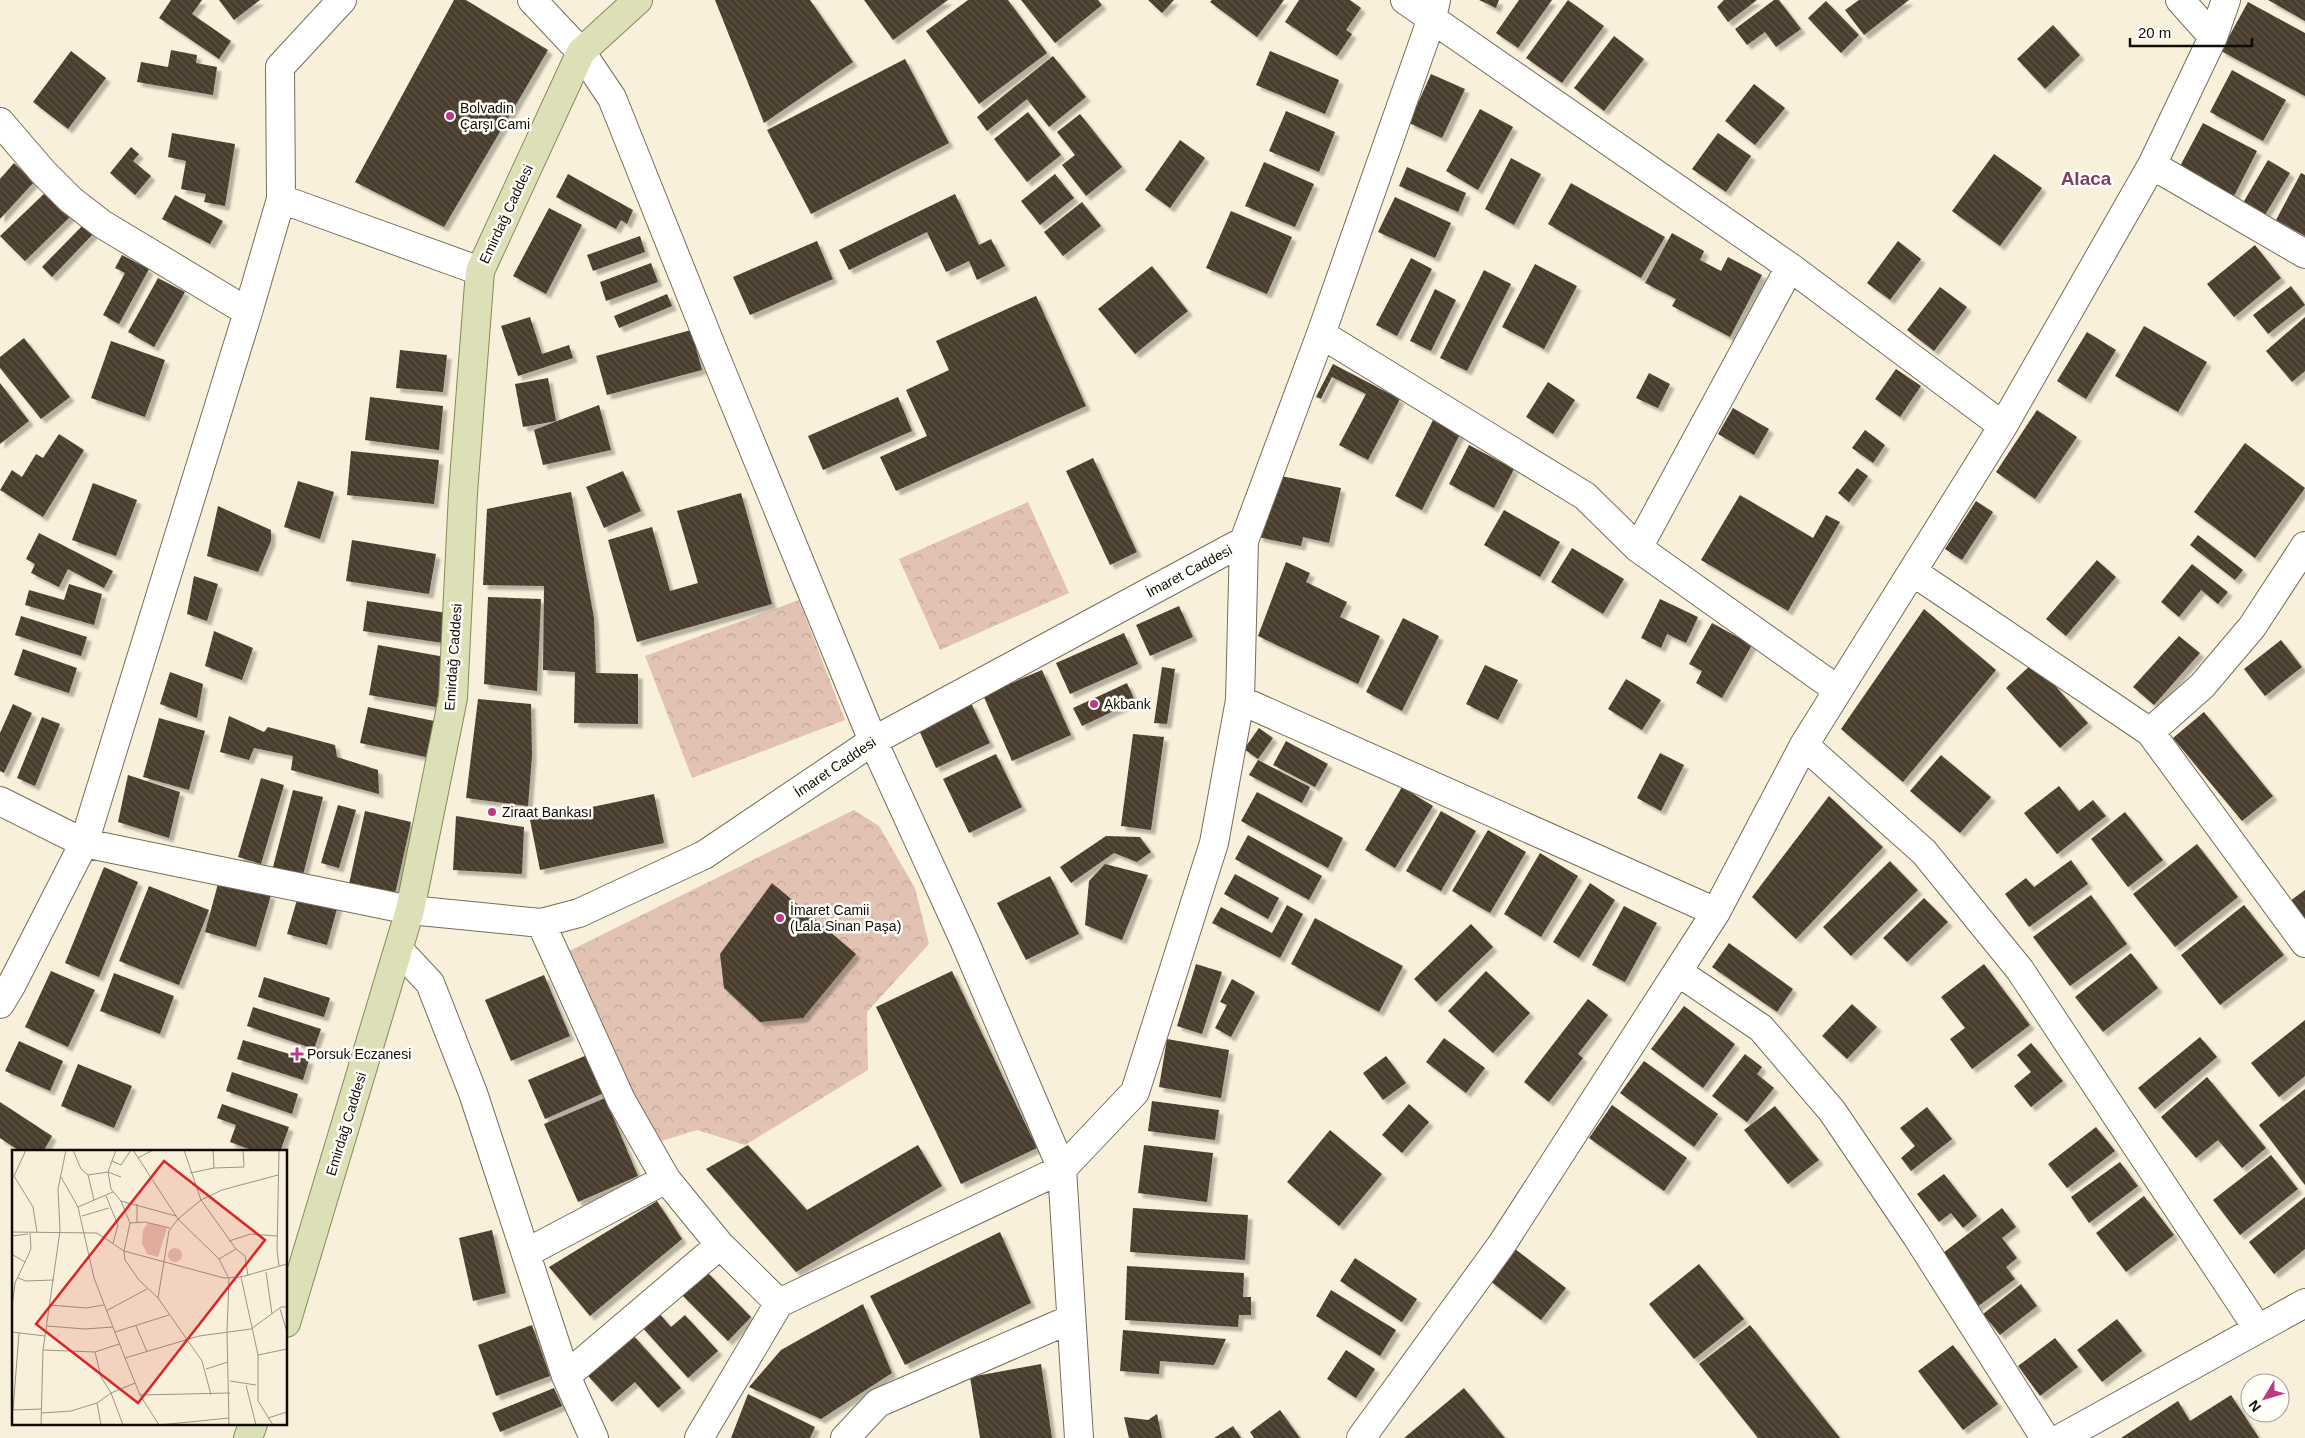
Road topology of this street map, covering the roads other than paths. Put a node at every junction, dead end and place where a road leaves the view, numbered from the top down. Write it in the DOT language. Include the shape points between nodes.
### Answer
graph roads {
  1 [pos="342,0"];
  2 [pos="532,0"];
  3 [pos="638,0"];
  4 [pos="1405,0"];
  5 [pos="2180,0"];
  6 [pos="2226,0"];
  7 [pos="1434,9"];
  8 [pos="2213,37"];
  9 [pos="581,52"];
  10 [pos="0,122"];
  11 [pos="2152,165"];
  12 [pos="281,199"];
  13 [pos="2305,254"];
  14 [pos="1790,267"];
  15 [pos="480,271"];
  16 [pos="248,312"];
  17 [pos="1321,334"];
  18 [pos="2002,426"];
  19 [pos="1244,541"];
  20 [pos="2305,546"];
  21 [pos="1638,548"];
  22 [pos="1913,572"];
  23 [pos="1838,690"];
  24 [pos="1240,700"];
  25 [pos="2150,732"];
  26 [pos="873,741"];
  27 [pos="1804,745"];
  28 [pos="0,801"];
  29 [pos="84,842"];
  30 [pos="410,910"];
  31 [pos="1716,912"];
  32 [pos="541,923"];
  33 [pos="2305,943"];
  34 [pos="399,950"];
  35 [pos="1678,972"];
  36 [pos="0,1004"];
  37 [pos="1062,1169"];
  38 [pos="666,1179"];
  39 [pos="720,1245"];
  40 [pos="526,1253"];
  41 [pos="2305,1303"];
  42 [pos="779,1304"];
  43 [pos="288,1316"];
  44 [pos="1071,1319"];
  45 [pos="2258,1329"];
  46 [pos="566,1376"];
  47 [pos="252,1426"];
  48 [pos="248,1438"];
  49 [pos="594,1438"];
  50 [pos="699,1438"];
  51 [pos="845,1438"];
  52 [pos="1079,1438"];
  53 [pos="1361,1438"];
  54 [pos="2045,1438"];
  55 [pos="2061,1438"];
  1 -- 12 [label="street" via="280,67"];
  2 -- 9 [label="street"];
  3 -- 9 [label="main road"];
  4 -- 7 [label="street"];
  5 -- 8 [label="street"];
  6 -- 8 [label="street"];
  7 -- 14 [label="street"];
  7 -- 17 [label="street"];
  8 -- 11 [label="street"];
  9 -- 15 [label="main road, Emirdağ Caddesi"];
  9 -- 26 [label="street" via="612,98"];
  10 -- 16 [label="street" via="71,200 102,224"];
  11 -- 13 [label="street"];
  11 -- 18 [label="street"];
  12 -- 15 [label="street"];
  12 -- 16 [label="street"];
  14 -- 18 [label="street"];
  14 -- 21 [label="street"];
  15 -- 30 [label="main road, Emirdağ Caddesi" via="462,493 453,698"];
  16 -- 29 [label="street"];
  17 -- 19 [label="street"];
  17 -- 21 [label="street" via="1585,496"];
  18 -- 22 [label="street"];
  19 -- 24 [label="street"];
  19 -- 26 [label="street, İmaret Caddesi"];
  20 -- 25 [label="street" via="2252,628 2202,686"];
  21 -- 23 [label="street"];
  22 -- 23 [label="street"];
  22 -- 25 [label="street"];
  23 -- 27 [label="street"];
  24 -- 31 [label="street"];
  24 -- 37 [label="street" via="1214,843 1135,1092"];
  25 -- 33 [label="street"];
  26 -- 32 [label="street, İmaret Caddesi" via="704,855 580,913"];
  26 -- 37 [label="street" via="964,940"];
  27 -- 31 [label="street"];
  27 -- 45 [label="street" via="1924,852 2020,970"];
  28 -- 29 [label="street, İmaret Caddesi"];
  29 -- 30 [label="street, İmaret Caddesi"];
  29 -- 36 [label="street"];
  30 -- 32 [label="street, İmaret Caddesi"];
  30 -- 34 [label="main road, Emirdağ Caddesi"];
  31 -- 35 [label="street"];
  32 -- 38 [label="street" via="621,1100"];
  34 -- 40 [label="street" via="430,983 473,1093"];
  34 -- 43 [label="main road, Emirdağ Caddesi"];
  35 -- 53 [label="street" via="1502,1244"];
  35 -- 54 [label="street" via="1761,1028 1832,1111 1916,1235"];
  37 -- 42 [label="street"];
  37 -- 44 [label="street"];
  38 -- 39 [label="street"];
  38 -- 40 [label="street"];
  39 -- 42 [label="street"];
  39 -- 46 [label="street"];
  40 -- 46 [label="street"];
  41 -- 45 [label="street"];
  42 -- 50 [label="street"];
  44 -- 51 [label="street" via="878,1403"];
  44 -- 52 [label="street"];
  45 -- 55 [label="street"];
  46 -- 49 [label="street"];
  47 -- 48 [label="main road"];
}
